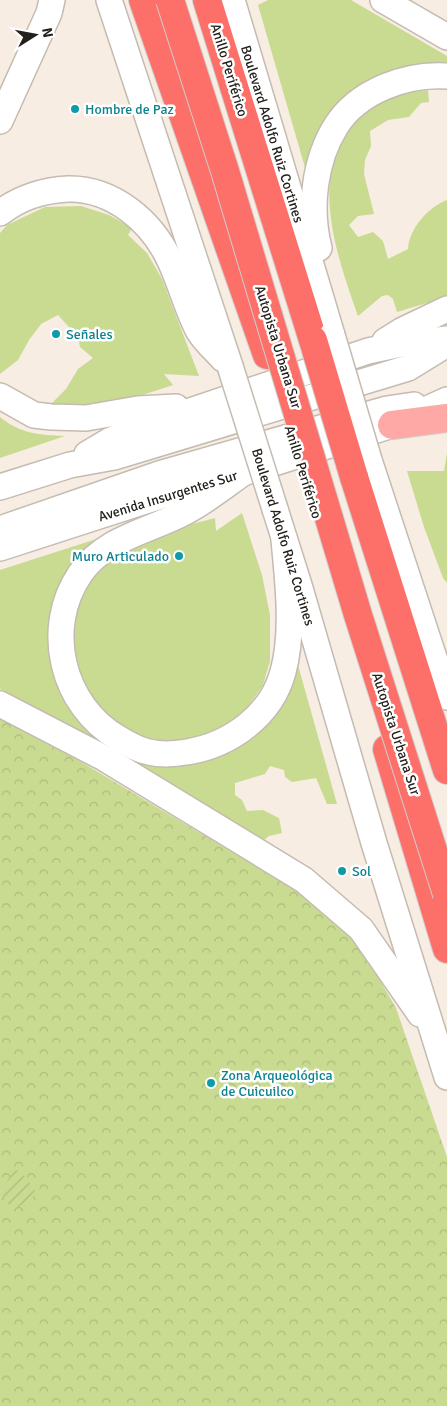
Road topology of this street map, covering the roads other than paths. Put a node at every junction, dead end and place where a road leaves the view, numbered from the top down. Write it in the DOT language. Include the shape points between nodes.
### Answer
graph roads {
  1 [pos="52,0"];
  2 [pos="109,0"];
  3 [pos="143,0"];
  4 [pos="170,0"];
  5 [pos="186,0"];
  6 [pos="207,0"];
  7 [pos="211,0"];
  8 [pos="232,0"];
  9 [pos="383,0"];
  10 [pos="447,37"];
  11 [pos="447,76"];
  12 [pos="232,80"];
  13 [pos="0,121"];
  14 [pos="0,213"];
  15 [pos="447,309"];
  16 [pos="325,336"];
  17 [pos="447,339"];
  18 [pos="447,344"];
  19 [pos="368,351"];
  20 [pos="230,366"];
  21 [pos="0,396"];
  22 [pos="447,400"];
  23 [pos="199,408"];
  24 [pos="447,418"];
  25 [pos="392,425"];
  26 [pos="70,464"];
  27 [pos="362,469"];
  28 [pos="243,473"];
  29 [pos="0,487"];
  30 [pos="0,529"];
  31 [pos="284,540"];
  32 [pos="0,548"];
  33 [pos="420,620"];
  34 [pos="447,662"];
  35 [pos="447,697"];
  36 [pos="0,704"];
  37 [pos="447,770"];
  38 [pos="447,845"];
  39 [pos="447,894"];
  40 [pos="447,949"];
  41 [pos="435,1035"];
  42 [pos="447,1077"];
  1 -- 13 [label="main road"];
  2 -- 20 [label="main road, Boulevard Adolfo Ruiz Cortines"];
  3 -- 40 [label="highway, Anillo Periférico" via="267,355"];
  4 -- 39 [label="highway, Autopista Urbana Sur, bridge" via="226,171 358,615"];
  5 -- 38 [label="highway, Autopista Urbana Sur" via="238,160 372,613"];
  6 -- 12 [label="highway, Anillo Periférico"];
  7 -- 12 [label="highway"];
  8 -- 16 [label="main road, Boulevard Adolfo Ruiz Cortines"];
  9 -- 10 [label="main road"];
  11 -- 16 [label="main road" via="408,79 372,93 343,116 330,137 319,169 314,204 316,234 332,299 333,316"];
  12 -- 16 [label="highway, Anillo Periférico"];
  14 -- 20 [label="main road" via="23,199 61,189 90,191 119,204 146,224 158,239 171,261 199,332"];
  15 -- 19 [label="main road"];
  16 -- 27 [label="highway, Anillo Periférico, bridge"];
  17 -- 19 [label="main road"];
  18 -- 26 [label="main road" via="408,368 114,456"];
  19 -- 23 [label="main road"];
  20 -- 31 [label="main road, Boulevard Adolfo Ruiz Cortines, bridge"];
  21 -- 23 [label="main road" via="34,414 60,418 86,418 156,407"];
  22 -- 25 [label="main road, Avenida Insurgentes Sur"];
  22 -- 30 [label="main road, Avenida Insurgentes Sur" via="387,409 159,474"];
  23 -- 26 [label="main road" via="117,437"];
  24 -- 25 [label="main road"];
  25 -- 28 [label="main road, Avenida Insurgentes Sur"];
  26 -- 29 [label="main road"];
  27 -- 33 [label="main road"];
  27 -- 37 [label="highway, Anillo Periférico"];
  28 -- 31 [label="main road" via="186,511 111,546 81,573 67,600 61,649 68,681 98,724 117,738 150,753 179,753 221,742 261,713 278,685 286,657 288,602"];
  28 -- 32 [label="main road, Avenida Insurgentes Sur"];
  31 -- 41 [label="main road, Boulevard Adolfo Ruiz Cortines"];
  33 -- 34 [label="main road"];
  33 -- 35 [label="main road"];
  36 -- 41 [label="main road" via="104,758 304,880 360,929"];
  41 -- 42 [label="main road, Boulevard Adolfo Ruiz Cortines"];
}
